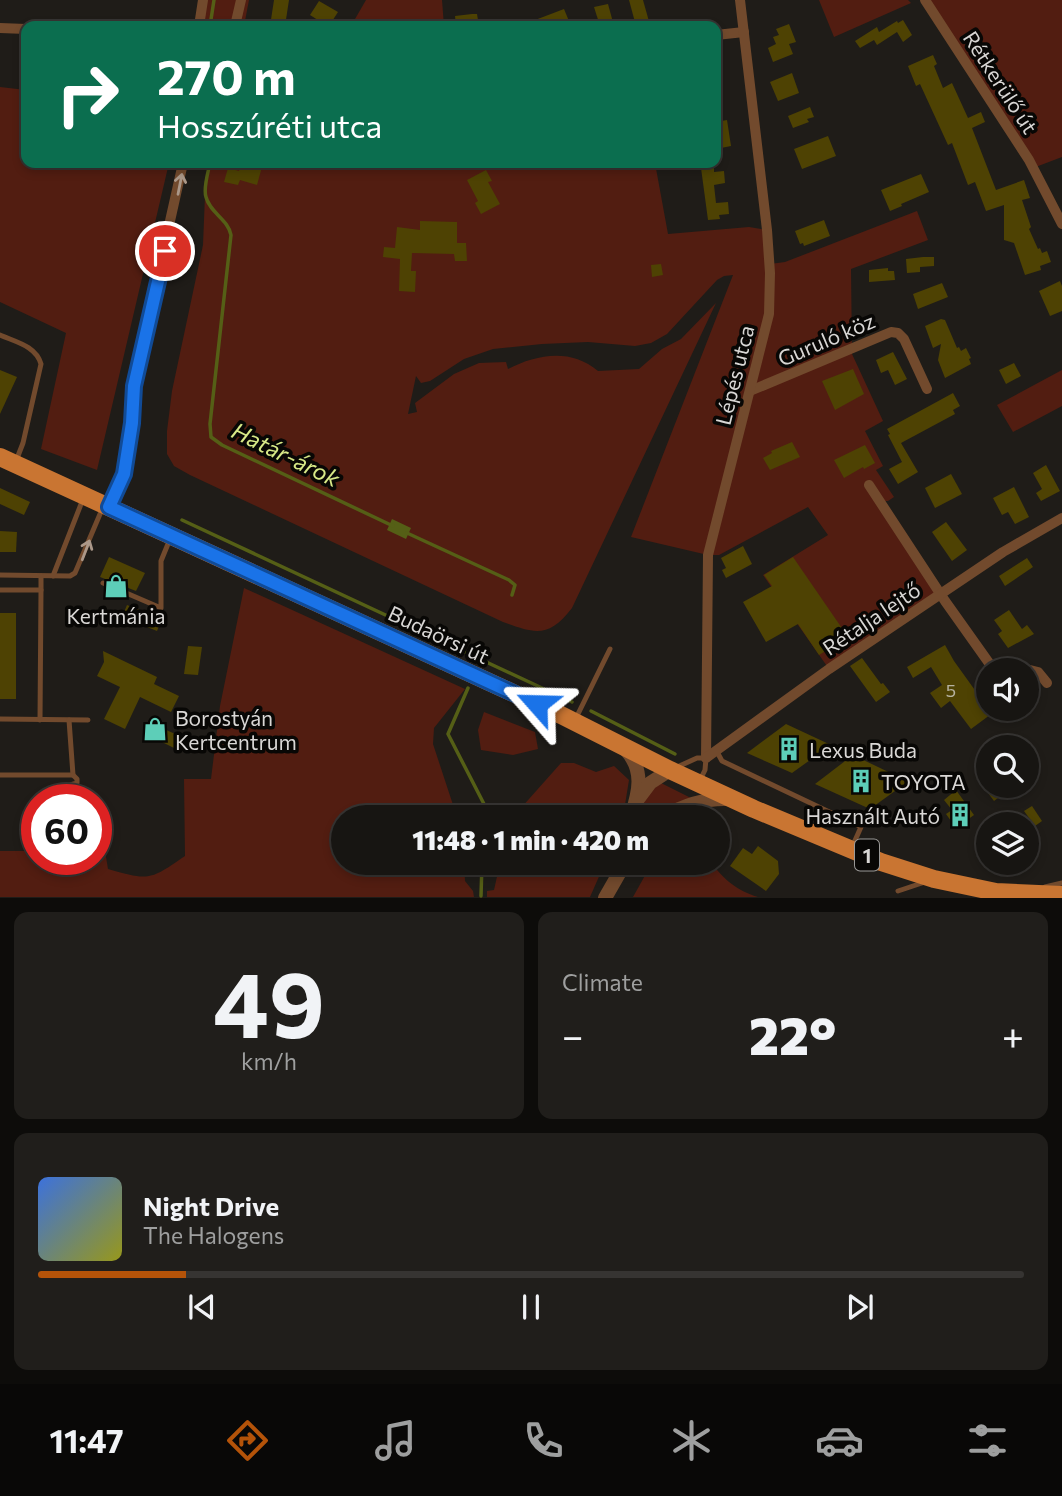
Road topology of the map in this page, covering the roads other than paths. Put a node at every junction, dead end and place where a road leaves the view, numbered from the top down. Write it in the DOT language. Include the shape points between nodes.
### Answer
graph roads {
  1 [pos="203,0"];
  2 [pos="241,0"];
  3 [pos="740,0"];
  4 [pos="925,0"];
  5 [pos="200,21"];
  6 [pos="236,21"];
  7 [pos="0,28"];
  8 [pos="21,29"];
  9 [pos="744,32"];
  10 [pos="721,34"];
  11 [pos="182,168"];
  12 [pos="1062,224"];
  13 [pos="0,335"];
  14 [pos="927,389"];
  15 [pos="750,391"];
  16 [pos="7,460"];
  17 [pos="869,485"];
  18 [pos="84,496"];
  19 [pos="110,500"];
  20 [pos="1062,518"];
  21 [pos="171,536"];
  22 [pos="0,575"];
  23 [pos="41,576"];
  24 [pos="53,576"];
  25 [pos="103,583"];
  26 [pos="0,590"];
  27 [pos="41,590"];
  28 [pos="943,594"];
  29 [pos="610,649"];
  30 [pos="985,658"];
  31 [pos="1039,672"];
  32 [pos="1047,683"];
  33 [pos="0,719"];
  34 [pos="40,720"];
  35 [pos="69,720"];
  36 [pos="88,720"];
  37 [pos="575,721"];
  38 [pos="622,745"];
  39 [pos="716,750"];
  40 [pos="706,758"];
  41 [pos="670,770"];
  42 [pos="0,775"];
  43 [pos="73,775"];
  44 [pos="698,783"];
  45 [pos="73,784"];
  46 [pos="743,804"];
  47 [pos="635,805"];
  48 [pos="637,805"];
  49 [pos="688,805"];
  50 [pos="851,849"];
  51 [pos="612,875"];
  52 [pos="618,875"];
  53 [pos="934,879"];
  54 [pos="1062,883"];
  55 [pos="898,891"];
  56 [pos="1022,894"];
  57 [pos="1062,895"];
  58 [pos="605,898"];
  1 -- 5 [label="street"];
  2 -- 6 [label="street"];
  3 -- 9 [label="street, Lépés utca"];
  4 -- 12 [label="street, Rétkerülő út" via="1030,160"];
  7 -- 8 [label="street"];
  9 -- 10 [label="street"];
  9 -- 15 [label="street, Lépés utca" via="770,273 769,314"];
  19 -- 11 [label="street, one-way" via="124,474 134,386"];
  13 -- 16 [label="lane" via="32,349 41,364 24,441"];
  14 -- 15 [label="street, Guruló köz" via="904,339 891,332"];
  15 -- 40 [label="street, Lépés utca" via="708,555"];
  16 -- 18 [label="main road, Budaörsi út / 1"];
  17 -- 28 [label="street"];
  18 -- 19 [label="main road, Budaörsi út / 1"];
  18 -- 24 [label="lane"];
  19 -- 21 [label="main road, Budaörsi út / 1"];
  24 -- 19 [label="lane, one-way" via="70,576 79,568"];
  20 -- 28 [label="street, Rétalja lejtő"];
  21 -- 25 [label="lane" via="161,561 161,608"];
  21 -- 37 [label="main road, Budaörsi út / 1"];
  22 -- 23 [label="lane"];
  23 -- 24 [label="lane"];
  23 -- 27 [label="lane"];
  26 -- 27 [label="lane"];
  27 -- 34 [label="lane"];
  28 -- 30 [label="street"];
  28 -- 39 [label="street, Rétalja lejtő"];
  29 -- 37 [label="lane"];
  31 -- 32 [label="street"];
  33 -- 34 [label="lane"];
  34 -- 35 [label="lane"];
  35 -- 36 [label="lane"];
  35 -- 43 [label="lane"];
  37 -- 38 [label="main road, Budaörsi út / 1"];
  38 -- 41 [label="main road, Budaörsi út / 1"];
  38 -- 47 [label="street" via="635,759 638,771"];
  39 -- 40 [label="street, Rétalja lejtő"];
  39 -- 50 [label="lane" via="722,761 861,827"];
  40 -- 41 [label="lane"];
  40 -- 44 [label="lane"];
  41 -- 44 [label="main road, Budaörsi út / 1"];
  41 -- 48 [label="street" via="650,783"];
  42 -- 43 [label="lane"];
  43 -- 45 [label="lane" via="77,779"];
  44 -- 46 [label="main road, Budaörsi út / 1"];
  46 -- 49 [label="street" via="710,799"];
  46 -- 50 [label="main road, Budaörsi út / 1"];
  50 -- 53 [label="main road, Budaörsi út / 1"];
  51 -- 58 [label="street"];
  52 -- 58 [label="street"];
  53 -- 55 [label="lane"];
  53 -- 56 [label="main road, Budaörsi út / 1"];
  54 -- 56 [label="lane"];
  56 -- 57 [label="main road, Budaörsi út / 1"];
}
